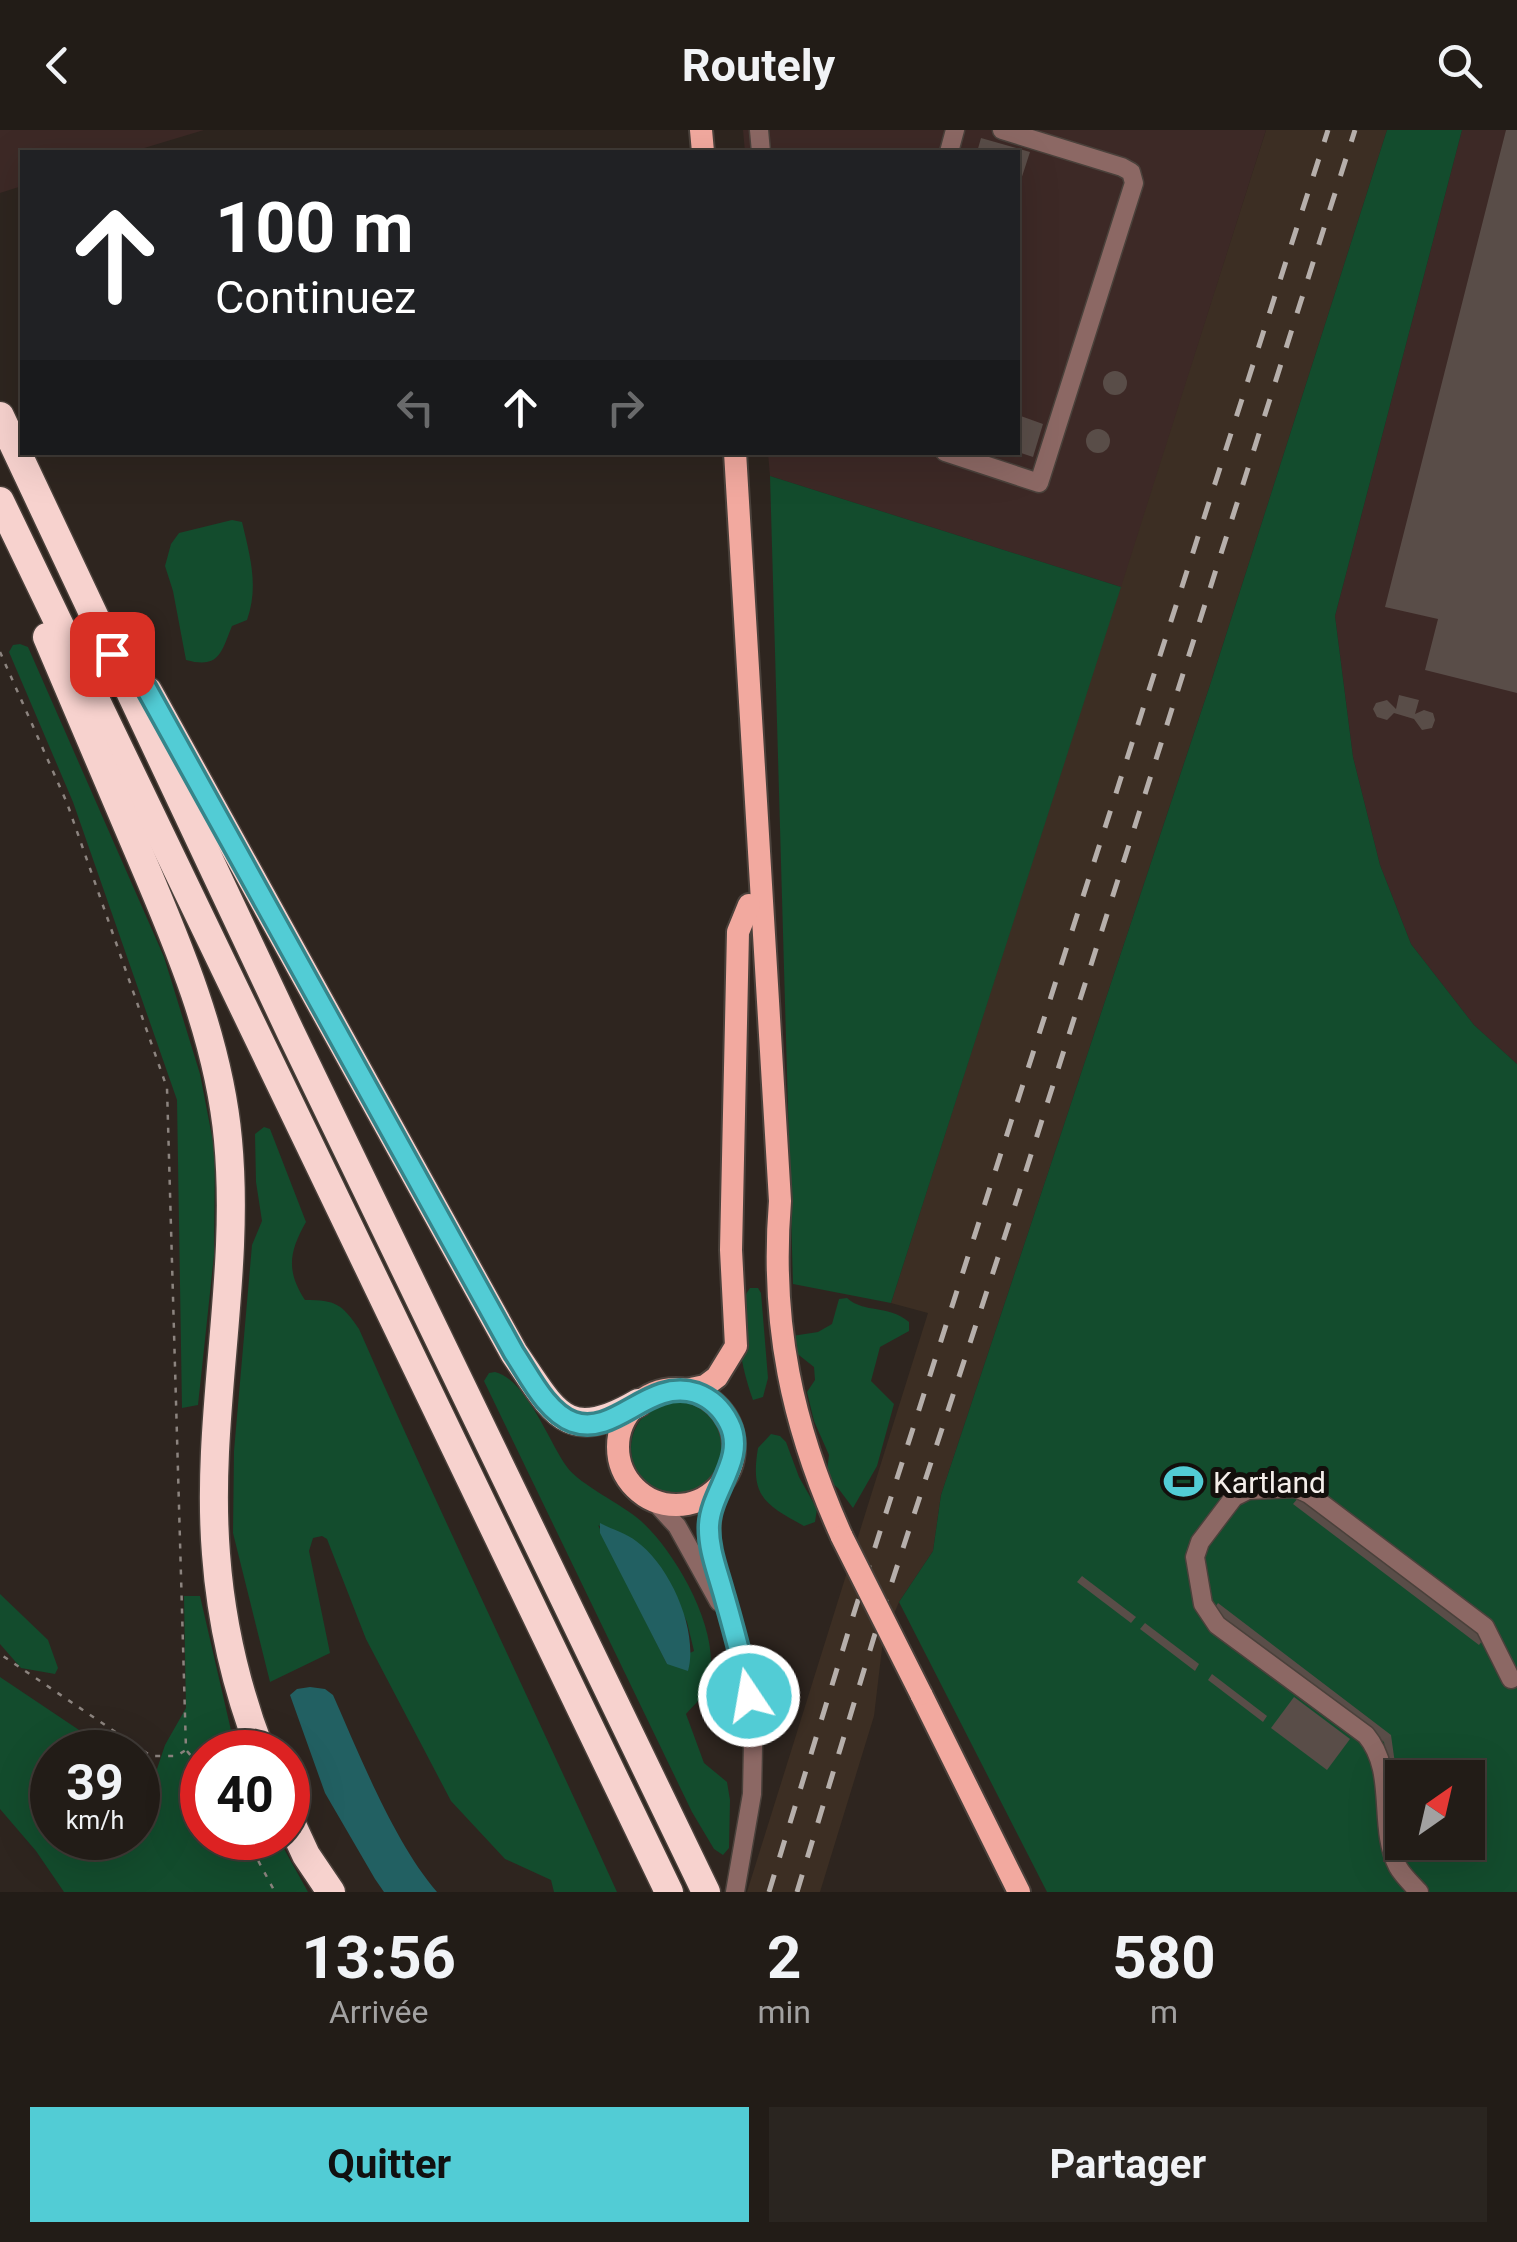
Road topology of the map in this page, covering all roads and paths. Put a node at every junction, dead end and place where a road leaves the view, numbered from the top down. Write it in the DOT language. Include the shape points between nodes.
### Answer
graph roads {
  1 [pos="1002,130"];
  2 [pos="0,416"];
  3 [pos="722,455"];
  4 [pos="735,455"];
  5 [pos="954,455"];
  6 [pos="0,502"];
  7 [pos="42,592"];
  8 [pos="0,652"];
  9 [pos="112,654"];
  10 [pos="749,905"];
  11 [pos="778,1228"];
  12 [pos="686,1390"];
  13 [pos="638,1403"];
  14 [pos="725,1478"];
  15 [pos="654,1502"];
  16 [pos="733,1629"];
  17 [pos="0,1654"];
  18 [pos="1512,1679"];
  19 [pos="185,1730"];
  20 [pos="254,1730"];
  21 [pos="180,1754"];
  22 [pos="258,1860"];
  23 [pos="309,1860"];
  24 [pos="275,1892"];
  25 [pos="331,1892"];
  26 [pos="669,1892"];
  27 [pos="706,1892"];
  28 [pos="735,1892"];
  29 [pos="1019,1892"];
  30 [pos="1419,1892"];
  1 -- 5 [label="street" via="1122,167 1134,183 1039,484"];
  2 -- 9 [label="highway"];
  3 -- 10 [label="main road"];
  4 -- 11 [label="main road"];
  6 -- 7 [label="highway"];
  7 -- 20 [label="highway" via="44,628 175,938 216,1070 231,1204 216,1554 236,1676"];
  7 -- 26 [label="highway"];
  8 -- 19 [label="path" via="67,803 167,1088"];
  9 -- 13 [label="highway" via="140,677 505,1337 548,1402 577,1423 595,1423"];
  9 -- 27 [label="highway"];
  10 -- 11 [label="main road"];
  10 -- 12 [label="main road" via="738,932 736,1346 717,1377"];
  11 -- 29 [label="main road, bridge" via="782,1343 818,1486"];
  12 -- 13 [label="main road"];
  12 -- 14 [label="main road" via="705,1396 731,1426 732,1465"];
  13 -- 15 [label="main road" via="620,1432 618,1451 634,1489"];
  14 -- 15 [label="main road" via="694,1503"];
  14 -- 16 [label="street" via="713,1504 710,1542"];
  15 -- 16 [label="street" via="677,1526"];
  16 -- 28 [label="street" via="749,1696 752,1746 750,1812"];
  17 -- 21 [label="path" via="151,1756"];
  18 -- 30 [label="street" via="1484,1627 1296,1488 1234,1497 1200,1542 1203,1604 1217,1625 1380,1752 1392,1849"];
  22 -- 24 [label="path"];
  23 -- 25 [label="highway"];
}
